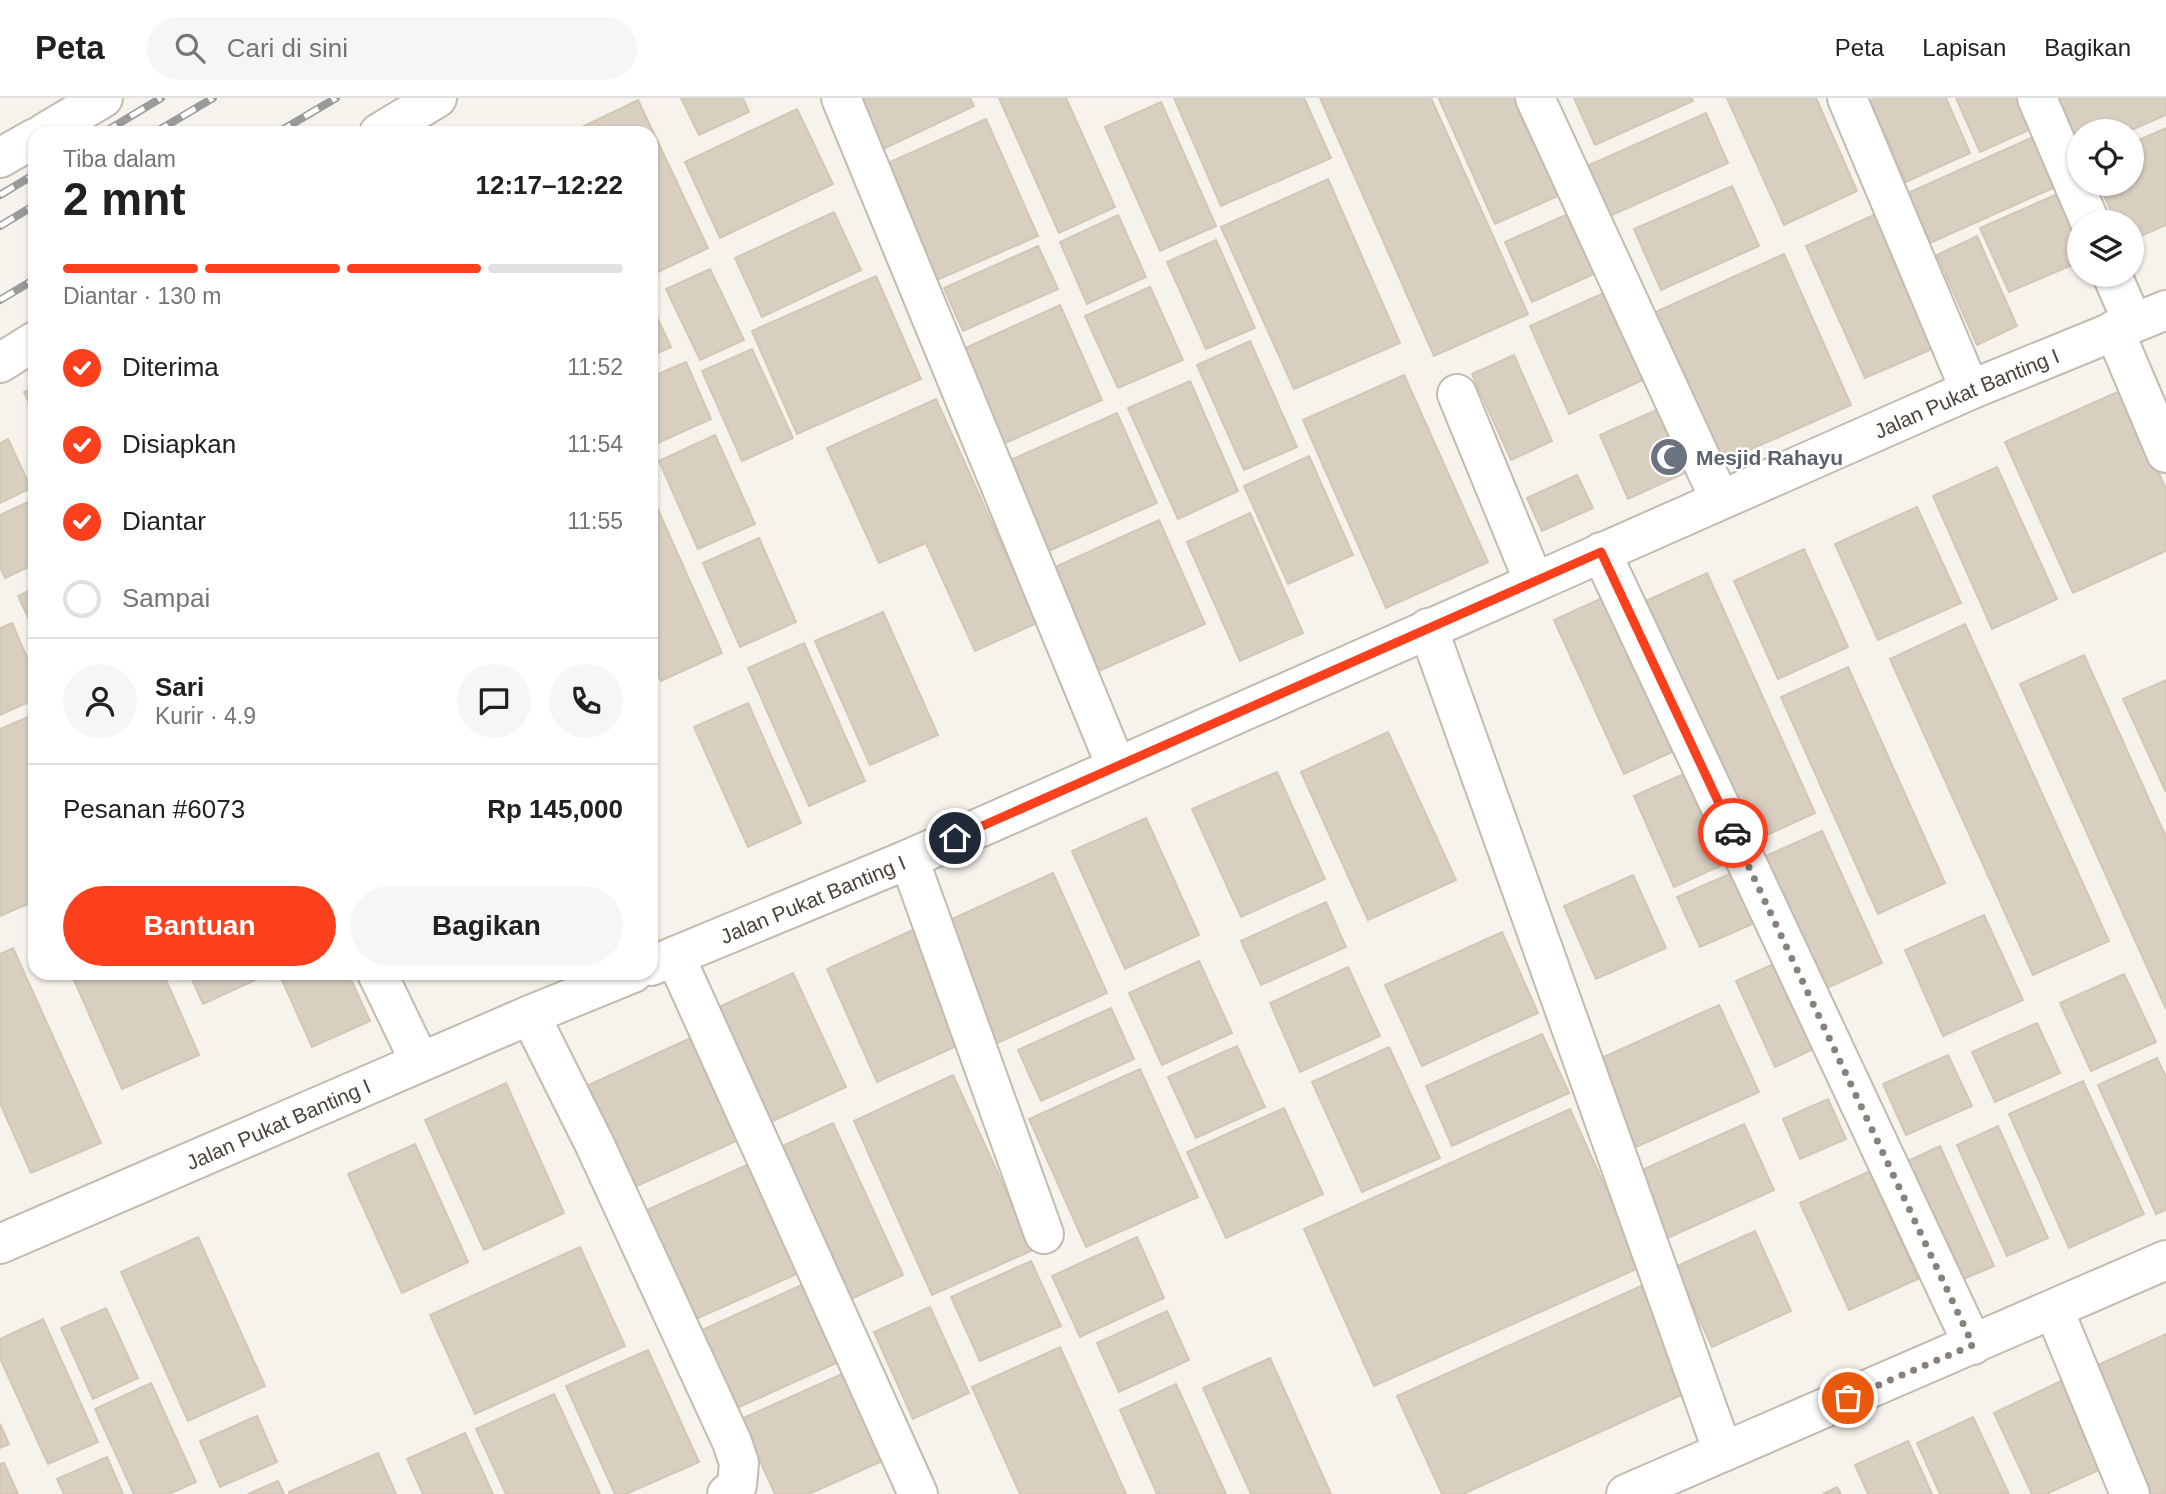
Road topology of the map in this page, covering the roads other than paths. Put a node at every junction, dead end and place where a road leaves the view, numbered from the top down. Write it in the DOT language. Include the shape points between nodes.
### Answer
graph roads {
  1 [pos="103,98"];
  2 [pos="437,98"];
  3 [pos="841,98"];
  4 [pos="1535,98"];
  5 [pos="1847,98"];
  6 [pos="2037,98"];
  7 [pos="56,126"];
  8 [pos="391,126"];
  9 [pos="28,142"];
  10 [pos="0,158"];
  11 [pos="2085,210"];
  12 [pos="2119,287"];
  13 [pos="2138,321"];
  14 [pos="28,345"];
  15 [pos="0,363"];
  16 [pos="1970,390"];
  17 [pos="1457,394"];
  18 [pos="2166,453"];
  19 [pos="1720,500"];
  20 [pos="1601,552"];
  21 [pos="1534,582"];
  22 [pos="1428,628"];
  23 [pos="1116,766"];
  24 [pos="909,859"];
  25 [pos="663,961"];
  26 [pos="380,980"];
  27 [pos="615,980"];
  28 [pos="530,1014"];
  29 [pos="420,1062"];
  30 [pos="1044,1234"];
  31 [pos="0,1244"];
  32 [pos="2166,1259"];
  33 [pos="2054,1310"];
  34 [pos="1973,1345"];
  35 [pos="1723,1452"];
  36 [pos="727,1494"];
  37 [pos="918,1494"];
  38 [pos="1626,1494"];
  39 [pos="2130,1494"];
  1 -- 7 [label="street"];
  2 -- 8 [label="street"];
  3 -- 23 [label="street"];
  4 -- 19 [label="street"];
  5 -- 16 [label="street"];
  6 -- 11 [label="street"];
  9 -- 10 [label="street"];
  12 -- 13 [label="street"];
  13 -- 16 [label="street, Jalan Pukat Banting I"];
  13 -- 18 [label="street"];
  14 -- 15 [label="street"];
  16 -- 19 [label="street, Jalan Pukat Banting I"];
  17 -- 21 [label="street"];
  19 -- 20 [label="street, Jalan Pukat Banting I"];
  20 -- 21 [label="street, Jalan Pukat Banting I"];
  20 -- 34 [label="street"];
  21 -- 22 [label="street, Jalan Pukat Banting I"];
  22 -- 23 [label="street, Jalan Pukat Banting I"];
  22 -- 35 [label="street"];
  23 -- 24 [label="street, Jalan Pukat Banting I"];
  24 -- 25 [label="street, Jalan Pukat Banting I"];
  24 -- 30 [label="street"];
  25 -- 37 [label="street"];
  26 -- 29 [label="street"];
  27 -- 28 [label="street, Jalan Pukat Banting I"];
  28 -- 29 [label="street, Jalan Pukat Banting I"];
  28 -- 36 [label="street" via="732,1442 739,1462 737,1485"];
  29 -- 31 [label="street, Jalan Pukat Banting I"];
  32 -- 33 [label="street"];
  33 -- 34 [label="street"];
  33 -- 39 [label="street"];
  34 -- 35 [label="street"];
  35 -- 38 [label="street"];
}
